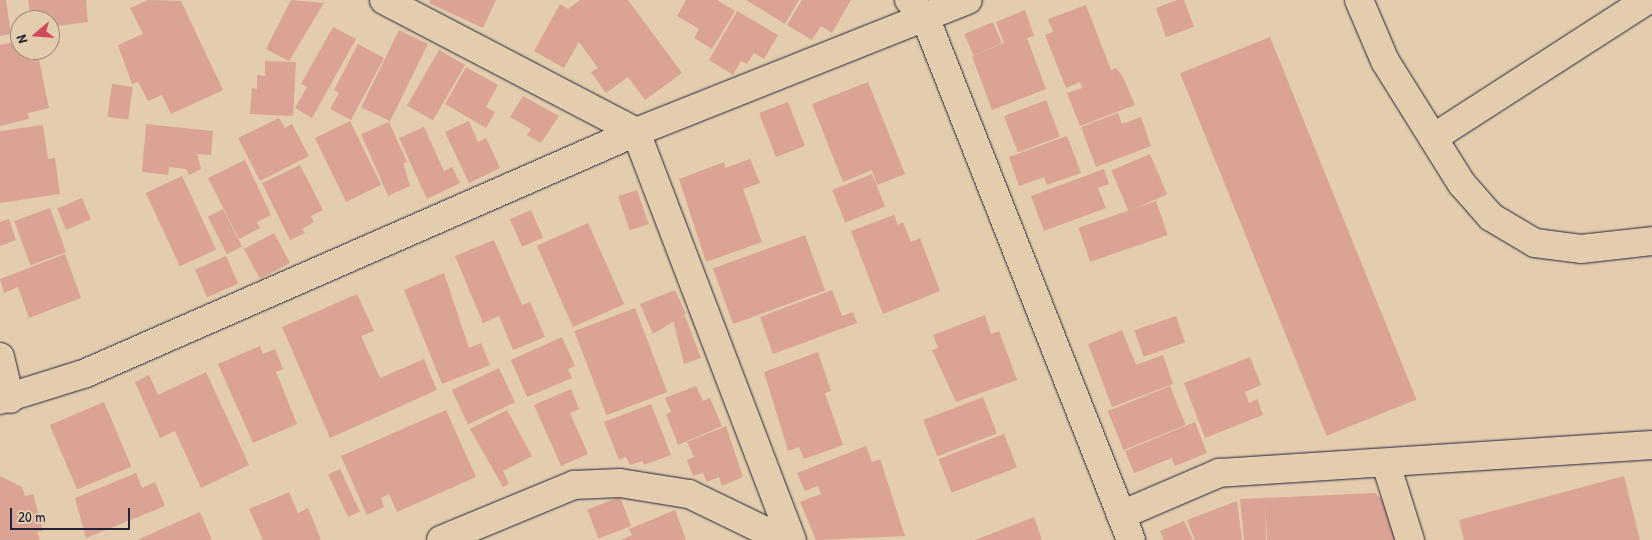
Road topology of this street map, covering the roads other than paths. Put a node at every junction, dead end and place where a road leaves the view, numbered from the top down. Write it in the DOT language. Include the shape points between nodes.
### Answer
graph roads {
  1 [pos="384,0"];
  2 [pos="968,0"];
  3 [pos="1359,0"];
  4 [pos="1647,0"];
  5 [pos="917,9"];
  6 [pos="636,132"];
  7 [pos="1434,138"];
  8 [pos="1652,241"];
  9 [pos="0,357"];
  10 [pos="5,400"];
  11 [pos="1652,446"];
  12 [pos="1386,464"];
  13 [pos="1121,515"];
  14 [pos="441,540"];
  15 [pos="784,540"];
  16 [pos="792,540"];
  17 [pos="1131,540"];
  18 [pos="1410,540"];
  1 -- 6 [label="street"];
  2 -- 5 [label="street"];
  3 -- 7 [label="street" via="1385,61"];
  4 -- 7 [label="street"];
  5 -- 6 [label="street"];
  5 -- 13 [label="street"];
  6 -- 10 [label="street" via="86,373"];
  6 -- 16 [label="street"];
  7 -- 8 [label="street" via="1462,184 1491,217 1535,243 1581,249"];
  9 -- 10 [label="street"];
  11 -- 12 [label="street"];
  12 -- 13 [label="street" via="1219,473"];
  12 -- 18 [label="street"];
  13 -- 17 [label="street"];
  14 -- 15 [label="street" via="574,485 620,483 689,494"];
}
